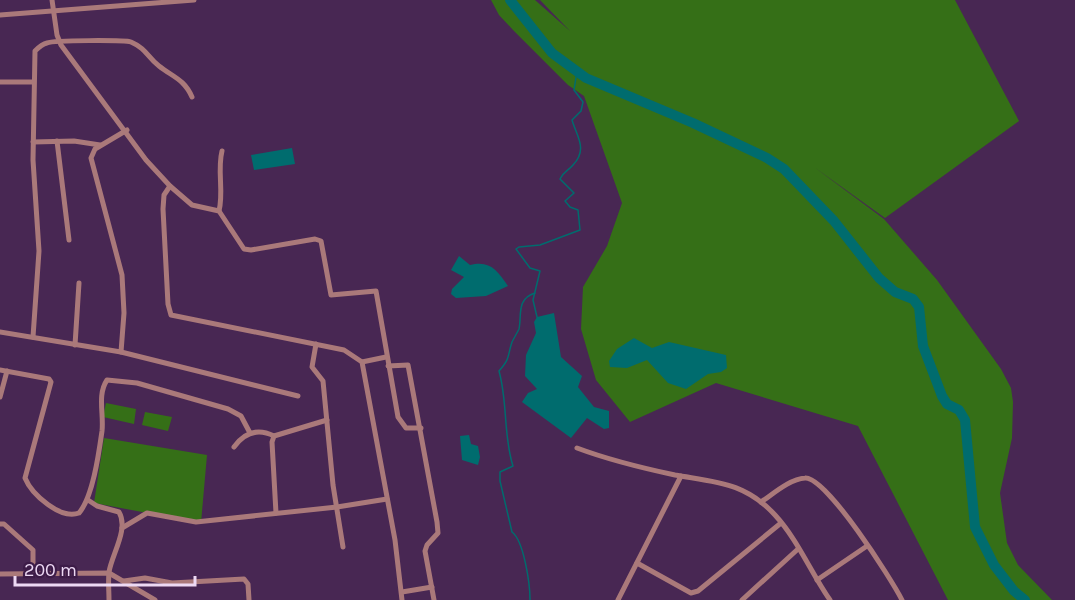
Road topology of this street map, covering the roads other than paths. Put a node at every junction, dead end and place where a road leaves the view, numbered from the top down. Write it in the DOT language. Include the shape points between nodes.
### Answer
graph roads {
  1 [pos="52,0"];
  2 [pos="181,0"];
  3 [pos="194,0"];
  4 [pos="53,12"];
  5 [pos="0,15"];
  6 [pos="58,40"];
  7 [pos="0,82"];
  8 [pos="33,82"];
  9 [pos="192,97"];
  10 [pos="127,130"];
  11 [pos="57,141"];
  12 [pos="33,142"];
  13 [pos="100,145"];
  14 [pos="222,151"];
  15 [pos="170,186"];
  16 [pos="219,211"];
  17 [pos="69,240"];
  18 [pos="79,283"];
  19 [pos="0,332"];
  20 [pos="33,337"];
  21 [pos="316,344"];
  22 [pos="75,345"];
  23 [pos="121,352"];
  24 [pos="386,357"];
  25 [pos="362,362"];
  26 [pos="388,366"];
  27 [pos="3,370"];
  28 [pos="298,396"];
  29 [pos="0,397"];
  30 [pos="327,420"];
  31 [pos="421,428"];
  32 [pos="250,433"];
  33 [pos="274,436"];
  34 [pos="234,447"];
  35 [pos="577,448"];
  36 [pos="681,476"];
  37 [pos="387,499"];
  38 [pos="88,500"];
  39 [pos="761,502"];
  40 [pos="337,507"];
  41 [pos="276,513"];
  42 [pos="781,523"];
  43 [pos="0,524"];
  44 [pos="122,528"];
  45 [pos="867,546"];
  46 [pos="343,547"];
  47 [pos="798,549"];
  48 [pos="637,563"];
  49 [pos="109,573"];
  50 [pos="0,574"];
  51 [pos="33,574"];
  52 [pos="817,580"];
  53 [pos="124,581"];
  54 [pos="432,587"];
  55 [pos="402,592"];
  56 [pos="827,599"];
  57 [pos="109,600"];
  58 [pos="155,600"];
  59 [pos="249,600"];
  60 [pos="402,600"];
  61 [pos="434,600"];
  62 [pos="618,600"];
  63 [pos="742,600"];
  64 [pos="902,600"];
  1 -- 4 [label="street"];
  2 -- 3 [label="street"];
  2 -- 4 [label="street"];
  4 -- 5 [label="street"];
  4 -- 6 [label="street"];
  6 -- 8 [label="street" via="35,51"];
  6 -- 9 [label="street" via="132,43 180,79"];
  6 -- 10 [label="street"];
  7 -- 8 [label="street"];
  8 -- 12 [label="street"];
  10 -- 13 [label="street"];
  10 -- 15 [label="street" via="146,160"];
  11 -- 12 [label="street"];
  11 -- 13 [label="street"];
  11 -- 17 [label="street"];
  12 -- 20 [label="street" via="39,251"];
  13 -- 23 [label="street" via="92,158 125,293"];
  14 -- 16 [label="street"];
  15 -- 16 [label="street" via="192,205"];
  15 -- 21 [label="street" via="164,195 163,209 171,315"];
  16 -- 24 [label="street" via="244,249 321,241 331,295 375,291"];
  18 -- 22 [label="street"];
  19 -- 20 [label="street"];
  20 -- 22 [label="street"];
  21 -- 25 [label="street" via="344,350"];
  21 -- 30 [label="street" via="312,367 323,381"];
  22 -- 23 [label="street"];
  23 -- 28 [label="street"];
  24 -- 25 [label="street"];
  24 -- 26 [label="street"];
  25 -- 37 [label="street"];
  26 -- 31 [label="street" via="402,426"];
  26 -- 31 [label="street" via="408,365"];
  27 -- 29 [label="street"];
  27 -- 38 [label="street" via="51,382 25,475 28,484 66,514 79,513"];
  30 -- 33 [label="street"];
  30 -- 40 [label="street"];
  31 -- 54 [label="street" via="438,533 425,551"];
  32 -- 33 [label="street" via="263,431"];
  32 -- 34 [label="street"];
  32 -- 38 [label="street" via="241,416 228,409 137,383 108,380 102,387 102,430"];
  33 -- 41 [label="street"];
  35 -- 36 [label="street"];
  36 -- 39 [label="street" via="728,483"];
  36 -- 48 [label="street"];
  37 -- 40 [label="street"];
  37 -- 55 [label="street"];
  38 -- 44 [label="street" via="119,512"];
  39 -- 42 [label="street"];
  39 -- 45 [label="street" via="807,477 840,506"];
  40 -- 41 [label="street"];
  40 -- 46 [label="street"];
  41 -- 44 [label="street" via="196,522 147,513"];
  42 -- 47 [label="street"];
  42 -- 48 [label="street" via="691,593"];
  43 -- 51 [label="street" via="33,550"];
  44 -- 49 [label="street"];
  45 -- 52 [label="street"];
  45 -- 64 [label="street"];
  47 -- 52 [label="street"];
  47 -- 63 [label="street"];
  48 -- 62 [label="street"];
  49 -- 51 [label="street"];
  49 -- 53 [label="street"];
  49 -- 57 [label="street"];
  50 -- 51 [label="street"];
  52 -- 56 [label="street"];
  53 -- 58 [label="street"];
  53 -- 59 [label="street" via="244,579"];
  54 -- 55 [label="street"];
  54 -- 61 [label="street"];
  55 -- 60 [label="street"];
}
